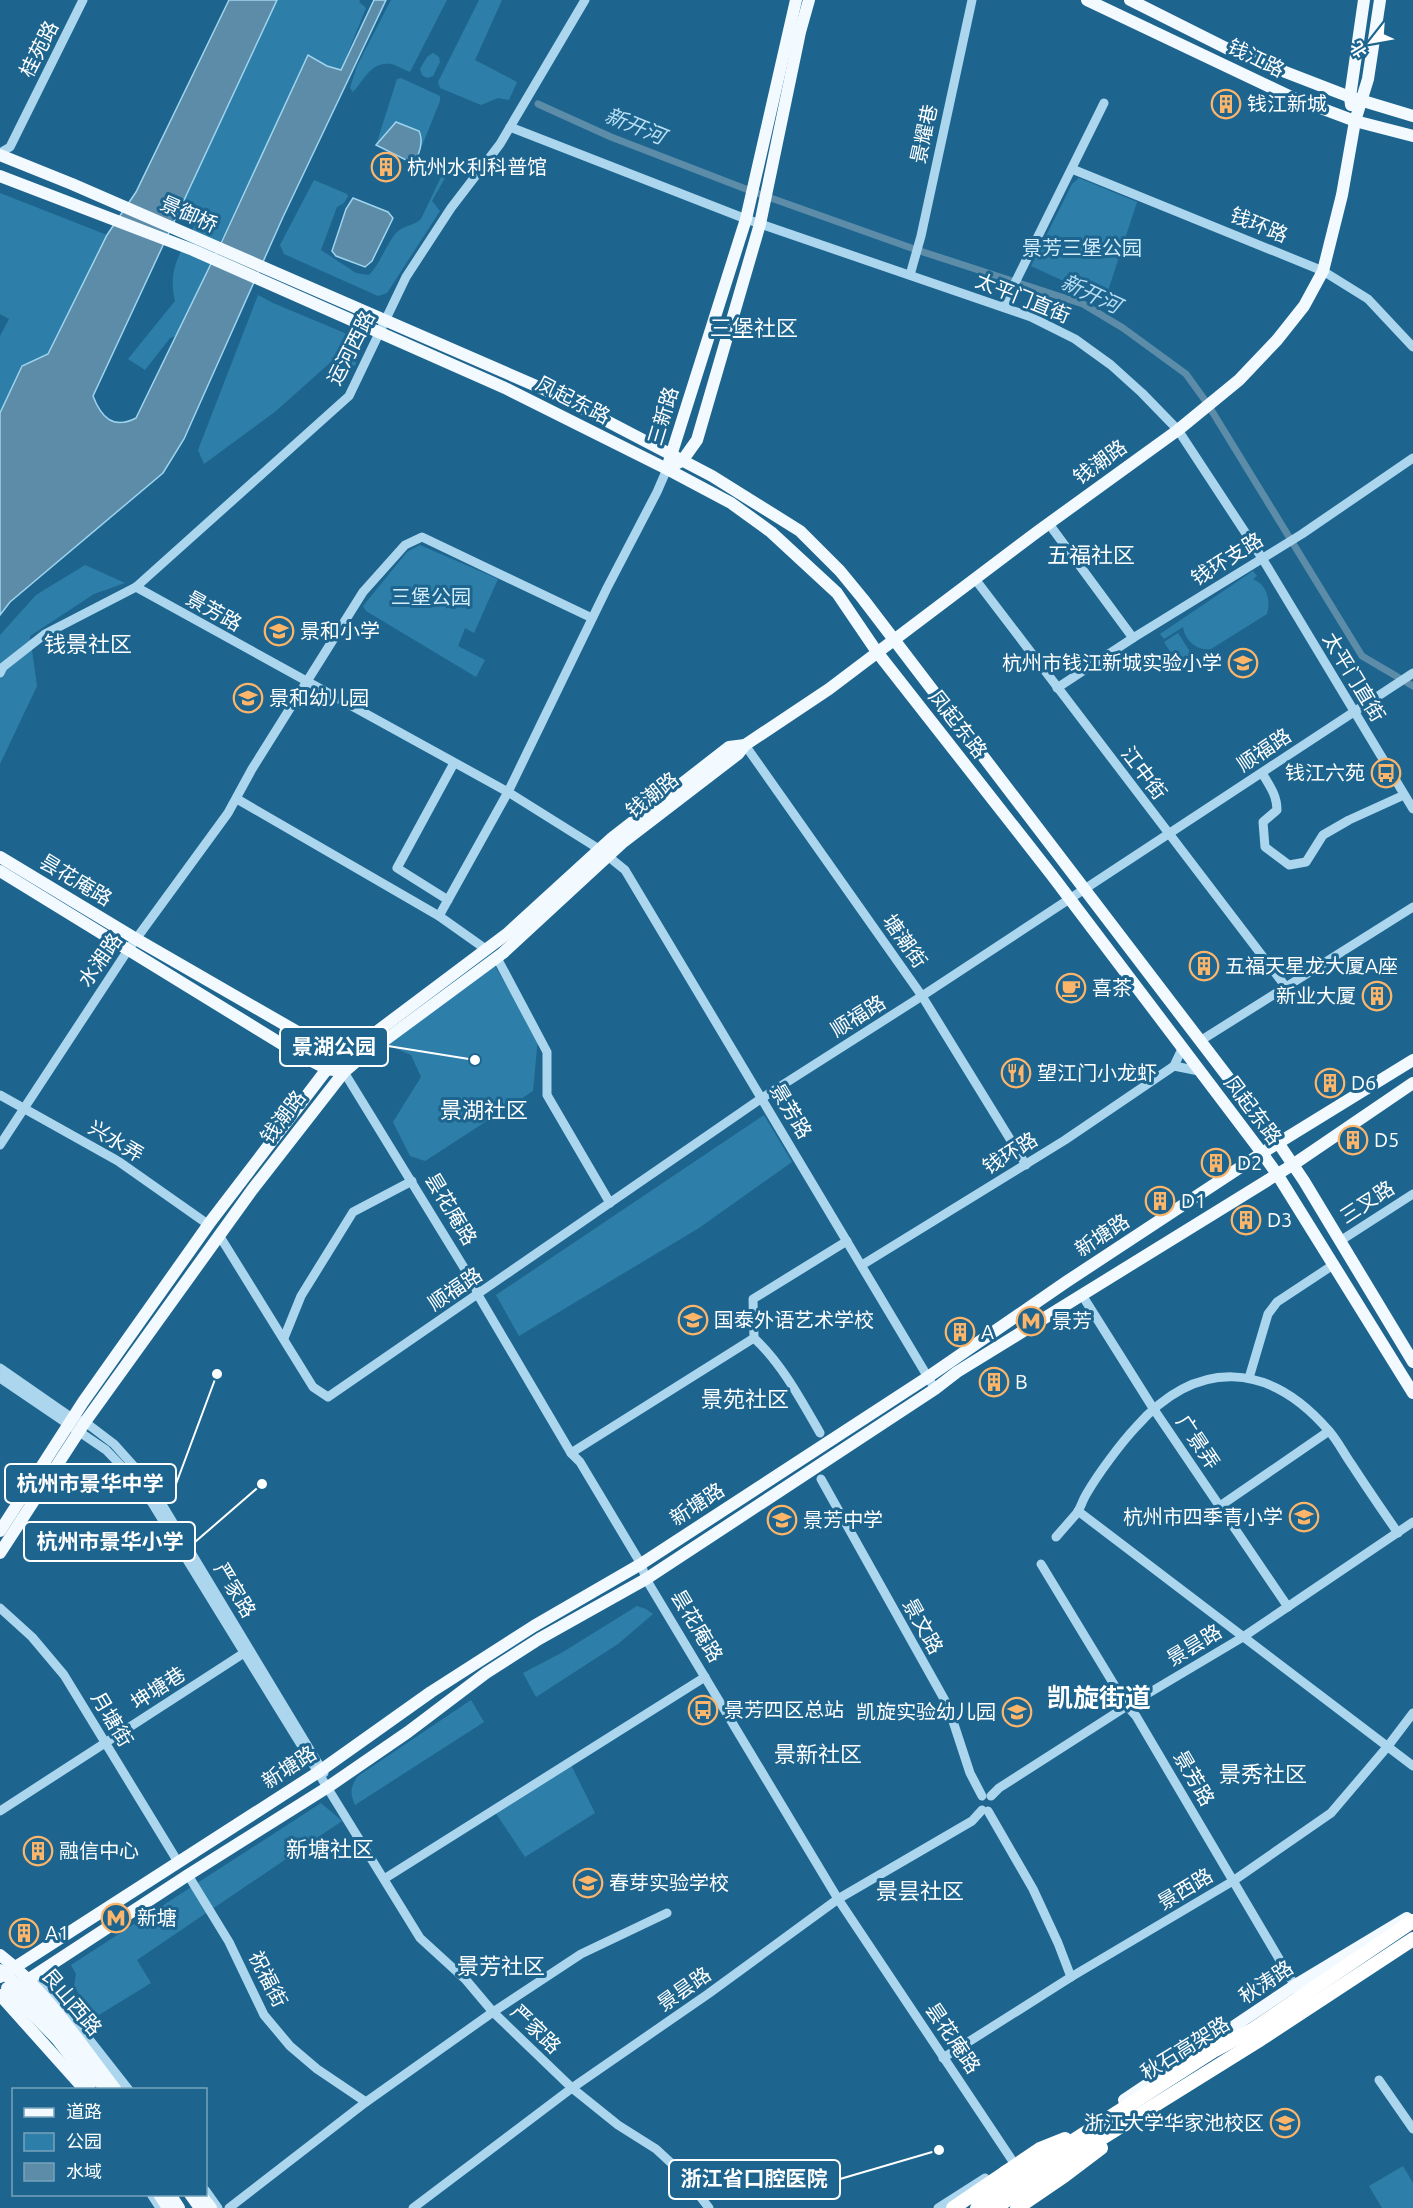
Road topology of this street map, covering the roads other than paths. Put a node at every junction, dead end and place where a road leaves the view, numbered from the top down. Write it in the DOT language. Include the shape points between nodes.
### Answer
graph roads {
  1 [pos="585,0"];
  2 [pos="796,0"];
  3 [pos="809,0"];
  4 [pos="972,0"];
  5 [pos="1087,0"];
  6 [pos="1130,0"];
  7 [pos="1364,0"];
  8 [pos="1380,0"];
  9 [pos="82,3"];
  10 [pos="1355,99"];
  11 [pos="1104,103"];
  12 [pos="1413,116"];
  13 [pos="1354,121"];
  14 [pos="510,127"];
  15 [pos="1413,136"];
  16 [pos="3,152"];
  17 [pos="1072,169"];
  18 [pos="3,179"];
  19 [pos="746,219"];
  20 [pos="760,224"];
  21 [pos="1323,271"];
  22 [pos="910,275"];
  23 [pos="289,285"];
  24 [pos="1003,307"];
  25 [pos="383,326"];
  26 [pos="1413,347"];
  27 [pos="1178,430"];
  28 [pos="677,458"];
  29 [pos="1413,458"];
  30 [pos="667,469"];
  31 [pos="1049,524"];
  32 [pos="1262,558"];
  33 [pos="975,579"];
  34 [pos="136,587"];
  35 [pos="592,618"];
  36 [pos="1133,638"];
  37 [pos="893,641"];
  38 [pos="877,652"];
  39 [pos="0,673"];
  40 [pos="1413,673"];
  41 [pos="306,683"];
  42 [pos="1057,688"];
  43 [pos="1354,712"];
  44 [pos="745,745"];
  45 [pos="454,763"];
  46 [pos="1262,773"];
  47 [pos="508,792"];
  48 [pos="1404,795"];
  49 [pos="237,799"];
  50 [pos="1413,809"];
  51 [pos="1168,835"];
  52 [pos="604,853"];
  53 [pos="0,857"];
  54 [pos="0,871"];
  55 [pos="40,888"];
  56 [pos="1086,889"];
  57 [pos="1069,898"];
  58 [pos="448,900"];
  59 [pos="1413,907"];
  60 [pos="439,916"];
  61 [pos="136,939"];
  62 [pos="128,950"];
  63 [pos="492,954"];
  64 [pos="1286,987"];
  65 [pos="922,996"];
  66 [pos="1200,1041"];
  67 [pos="1182,1049"];
  68 [pos="1413,1060"];
  69 [pos="331,1066"];
  70 [pos="1174,1066"];
  71 [pos="1199,1071"];
  72 [pos="344,1072"];
  73 [pos="1413,1083"];
  74 [pos="0,1095"];
  75 [pos="762,1098"];
  76 [pos="23,1109"];
  77 [pos="1279,1144"];
  78 [pos="0,1145"];
  79 [pos="1262,1153"];
  80 [pos="1294,1164"];
  81 [pos="1026,1165"];
  82 [pos="1277,1174"];
  83 [pos="412,1181"];
  84 [pos="1413,1194"];
  85 [pos="610,1203"];
  86 [pos="209,1225"];
  87 [pos="219,1235"];
  88 [pos="847,1241"];
  89 [pos="1340,1241"];
  90 [pos="1333,1264"];
  91 [pos="861,1265"];
  92 [pos="478,1295"];
  93 [pos="1082,1295"];
  94 [pos="284,1338"];
  95 [pos="754,1338"];
  96 [pos="1413,1362"];
  97 [pos="0,1368"];
  98 [pos="928,1377"];
  99 [pos="0,1378"];
  100 [pos="1249,1378"];
  101 [pos="935,1389"];
  102 [pos="1413,1393"];
  103 [pos="1154,1408"];
  104 [pos="76,1423"];
  105 [pos="1329,1431"];
  106 [pos="820,1433"];
  107 [pos="571,1453"];
  108 [pos="821,1479"];
  109 [pos="1220,1506"];
  110 [pos="1078,1511"];
  111 [pos="1413,1522"];
  112 [pos="0,1531"];
  113 [pos="1398,1533"];
  114 [pos="1056,1537"];
  115 [pos="0,1553"];
  116 [pos="641,1564"];
  117 [pos="1041,1564"];
  118 [pos="646,1579"];
  119 [pos="1288,1607"];
  120 [pos="0,1608"];
  121 [pos="1244,1637"];
  122 [pos="244,1653"];
  123 [pos="705,1677"];
  124 [pos="1127,1706"];
  125 [pos="1413,1713"];
  126 [pos="105,1743"];
  127 [pos="1388,1746"];
  128 [pos="1413,1766"];
  129 [pos="320,1772"];
  130 [pos="328,1787"];
  131 [pos="986,1796"];
  132 [pos="985,1810"];
  133 [pos="0,1811"];
  134 [pos="177,1862"];
  135 [pos="188,1875"];
  136 [pos="384,1879"];
  137 [pos="1233,1881"];
  138 [pos="838,1899"];
  139 [pos="667,1913"];
  140 [pos="1413,1914"];
  141 [pos="1413,1921"];
  142 [pos="1413,1939"];
  143 [pos="1413,1946"];
  144 [pos="0,1955"];
  145 [pos="15,1967"];
  146 [pos="0,1970"];
  147 [pos="33,1976"];
  148 [pos="1071,1977"];
  149 [pos="0,1979"];
  150 [pos="1294,1986"];
  151 [pos="1,1996"];
  152 [pos="493,2012"];
  153 [pos="1311,2013"];
  154 [pos="943,2058"];
  155 [pos="61,2063"];
  156 [pos="1379,2080"];
  157 [pos="107,2084"];
  158 [pos="75,2088"];
  159 [pos="83,2088"];
  160 [pos="94,2088"];
  161 [pos="127,2088"];
  162 [pos="572,2088"];
  163 [pos="366,2102"];
  164 [pos="1140,2115"];
  165 [pos="1100,2124"];
  166 [pos="1413,2129"];
  167 [pos="1015,2165"];
  168 [pos="207,2192"];
  169 [pos="1032,2192"];
  170 [pos="202,2196"];
  171 [pos="211,2208"];
  172 [pos="218,2208"];
  173 [pos="229,2208"];
  174 [pos="413,2208"];
  175 [pos="709,2208"];
  176 [pos="938,2208"];
  177 [pos="953,2208"];
  178 [pos="964,2208"];
  179 [pos="977,2208"];
  180 [pos="995,2208"];
  181 [pos="1008,2208"];
  182 [pos="1019,2208"];
  1 -- 14 [label="street, 运河西路"];
  2 -- 19 [label="main road, 三新路"];
  3 -- 20 [label="main road, 三新路"];
  4 -- 22 [label="street, 景耀巷"];
  5 -- 13 [label="main road, 钱江路" via="1291,97"];
  6 -- 10 [label="main road, 钱江路" via="1236,53"];
  7 -- 10 [label="main road, 钱潮路"];
  8 -- 10 [label="main road, 钱潮路" via="1368,79"];
  9 -- 16 [label="street, 桂苑路"];
  10 -- 12 [label="main road, 钱江路"];
  10 -- 13 [label="main road, 钱潮路"];
  11 -- 17 [label="street"];
  13 -- 15 [label="main road, 钱江路"];
  13 -- 21 [label="main road, 钱潮路" via="1342,195"];
  14 -- 19 [label="street, 太平门直街"];
  14 -- 25 [label="street, 运河西路" via="406,277"];
  16 -- 23 [label="main road, 景御桥" via="16,162"];
  17 -- 21 [label="street, 钱环路"];
  17 -- 24 [label="street"];
  18 -- 23 [label="main road, 景御桥"];
  19 -- 20 [label="street, 太平门直街"];
  19 -- 28 [label="main road, 三新路"];
  20 -- 22 [label="street, 太平门直街"];
  20 -- 28 [label="main road, 三新路" via="697,440"];
  21 -- 26 [label="street, 钱环路" via="1368,299"];
  21 -- 27 [label="main road, 钱潮路" via="1304,306 1277,340 1239,380"];
  22 -- 24 [label="street, 太平门直街"];
  23 -- 25 [label="main road, 凤起东路"];
  24 -- 27 [label="street, 太平门直街" via="1075,339 1111,365"];
  25 -- 28 [label="main road, 凤起东路" via="557,395"];
  25 -- 30 [label="main road, 凤起东路"];
  25 -- 34 [label="street, 运河西路" via="349,396"];
  27 -- 31 [label="main road, 钱潮路"];
  27 -- 32 [label="street, 太平门直街"];
  28 -- 30 [label="main road, 三新路"];
  28 -- 37 [label="main road, 凤起东路" via="720,480 800,531 840,571"];
  29 -- 32 [label="street, 钱环支路"];
  30 -- 35 [label="street"];
  30 -- 38 [label="main road, 凤起东路" via="731,503 771,532 837,593"];
  31 -- 33 [label="main road, 钱潮路"];
  31 -- 36 [label="street"];
  32 -- 36 [label="street, 钱环支路"];
  32 -- 43 [label="street, 太平门直街"];
  33 -- 37 [label="main road, 钱潮路"];
  33 -- 42 [label="street, 江中街"];
  34 -- 39 [label="street, 运河西路" via="45,634"];
  34 -- 41 [label="street, 景芳路"];
  35 -- 41 [label="street, 水湘路" via="422,537 405,545 363,592"];
  35 -- 47 [label="street"];
  36 -- 42 [label="street, 钱环支路"];
  37 -- 38 [label="main road, 钱潮路"];
  37 -- 56 [label="main road, 凤起东路"];
  38 -- 44 [label="main road, 钱潮路"];
  38 -- 57 [label="main road, 凤起东路"];
  40 -- 43 [label="street, 顺福路"];
  41 -- 45 [label="street, 景芳路"];
  41 -- 49 [label="street, 水湘路"];
  42 -- 51 [label="street, 江中街"];
  43 -- 46 [label="street, 顺福路"];
  43 -- 48 [label="street, 太平门直街"];
  44 -- 52 [label="main road, 钱潮路" via="622,843"];
  44 -- 65 [label="street, 塘潮街"];
  45 -- 47 [label="street, 景芳路"];
  45 -- 58 [label="street" via="397,868"];
  46 -- 48 [label="street" via="1277,804 1277,810 1263,822 1265,846 1289,865 1306,862 1323,835"];
  46 -- 51 [label="street, 顺福路"];
  47 -- 52 [label="street, 景芳路"];
  47 -- 58 [label="street"];
  48 -- 50 [label="street, 太平门直街"];
  49 -- 60 [label="street"];
  49 -- 61 [label="street, 水湘路"];
  51 -- 56 [label="street, 顺福路"];
  51 -- 64 [label="street, 江中街"];
  52 -- 63 [label="main road, 钱潮路"];
  52 -- 75 [label="street, 景芳路" via="625,870"];
  53 -- 55 [label="main road, 昙花庵路"];
  54 -- 55 [label="main road, 昙花庵路"];
  55 -- 61 [label="main road, 昙花庵路"];
  55 -- 62 [label="main road, 昙花庵路"];
  56 -- 57 [label="street, 顺福路"];
  56 -- 66 [label="main road, 凤起东路"];
  57 -- 65 [label="street, 顺福路"];
  57 -- 67 [label="main road, 凤起东路"];
  58 -- 60 [label="street"];
  59 -- 64 [label="street"];
  60 -- 63 [label="street"];
  61 -- 62 [label="street, 水湘路"];
  61 -- 69 [label="main road, 昙花庵路" via="315,1042"];
  62 -- 69 [label="main road, 昙花庵路" via="298,1054"];
  62 -- 76 [label="street, 水湘路"];
  63 -- 69 [label="main road, 钱潮路"];
  63 -- 72 [label="main road, 钱潮路"];
  63 -- 85 [label="street" via="547,1052 547,1095"];
  64 -- 66 [label="street"];
  65 -- 75 [label="street, 顺福路"];
  65 -- 81 [label="street, 塘潮街"];
  66 -- 77 [label="main road, 凤起东路"];
  67 -- 70 [label="street"];
  67 -- 71 [label="main road, 凤起东路"];
  68 -- 77 [label="main road, 新塘路"];
  69 -- 72 [label="main road, 昙花庵路"];
  69 -- 86 [label="main road, 钱潮路"];
  70 -- 71 [label="street"];
  70 -- 81 [label="street, 钱环路"];
  71 -- 79 [label="main road, 凤起东路"];
  72 -- 83 [label="street, 昙花庵路"];
  72 -- 87 [label="main road, 钱潮路"];
  73 -- 80 [label="main road, 新塘路"];
  74 -- 76 [label="street, 兴水弄"];
  75 -- 85 [label="street, 顺福路"];
  75 -- 88 [label="street, 景芳路"];
  76 -- 78 [label="street, 水湘路"];
  76 -- 86 [label="street, 兴水弄" via="118,1161"];
  77 -- 79 [label="main road, 新塘路"];
  77 -- 80 [label="main road, 凤起东路"];
  79 -- 82 [label="main road, 凤起东路"];
  79 -- 98 [label="main road, 新塘路"];
  80 -- 82 [label="main road, 新塘路"];
  80 -- 89 [label="main road, 凤起东路"];
  81 -- 91 [label="street, 钱环路"];
  82 -- 90 [label="main road, 凤起东路"];
  82 -- 93 [label="main road, 新塘路"];
  83 -- 92 [label="street, 昙花庵路"];
  83 -- 94 [label="street" via="353,1212 301,1296"];
  84 -- 89 [label="street, 三叉路"];
  85 -- 92 [label="street, 顺福路"];
  86 -- 104 [label="main road, 钱潮路"];
  87 -- 94 [label="street"];
  87 -- 104 [label="main road, 钱潮路"];
  88 -- 91 [label="street, 景芳路"];
  88 -- 95 [label="street" via="753,1299"];
  89 -- 96 [label="main road, 凤起东路"];
  90 -- 100 [label="street" via="1277,1302 1268,1314"];
  90 -- 102 [label="main road, 凤起东路"];
  91 -- 98 [label="street, 景芳路"];
  92 -- 94 [label="street, 顺福路" via="328,1397 313,1387"];
  92 -- 107 [label="street, 昙花庵路"];
  93 -- 101 [label="main road, 新塘路"];
  93 -- 103 [label="street, 广景弄"];
  95 -- 106 [label="street" via="786,1376"];
  95 -- 107 [label="street"];
  97 -- 104 [label="street, 严家路"];
  98 -- 101 [label="street, 景芳路"];
  98 -- 116 [label="main road, 新塘路"];
  99 -- 104 [label="street, 严家路"];
  100 -- 103 [label="street" via="1206,1379 1177,1391"];
  100 -- 105 [label="street" via="1286,1393"];
  101 -- 118 [label="main road, 新塘路"];
  103 -- 109 [label="street, 广景弄"];
  103 -- 110 [label="street" via="1087,1492"];
  104 -- 112 [label="main road, 钱潮路"];
  104 -- 115 [label="main road, 钱潮路"];
  104 -- 122 [label="street, 严家路" via="114,1457 152,1503"];
  104 -- 129 [label="street, 严家路" via="114,1444 157,1496"];
  105 -- 109 [label="street"];
  105 -- 113 [label="street"];
  107 -- 116 [label="street, 昙花庵路"];
  108 -- 131 [label="street, 景文路" via="948,1706 970,1773"];
  109 -- 119 [label="street, 广景弄"];
  110 -- 114 [label="street"];
  110 -- 121 [label="street"];
  111 -- 113 [label="street, 景昙路"];
  113 -- 119 [label="street, 景昙路"];
  116 -- 118 [label="street, 昙花庵路"];
  116 -- 129 [label="main road, 新塘路" via="430,1692"];
  117 -- 124 [label="street, 景芳路"];
  118 -- 123 [label="street, 昙花庵路"];
  118 -- 130 [label="main road, 新塘路" via="486,1673"];
  119 -- 121 [label="street, 景昙路"];
  120 -- 126 [label="street, 月塘街" via="64,1675"];
  121 -- 124 [label="street, 景昙路"];
  121 -- 127 [label="street"];
  122 -- 126 [label="street, 坤塘巷"];
  122 -- 129 [label="street, 严家路"];
  123 -- 136 [label="street"];
  123 -- 138 [label="street, 昙花庵路"];
  124 -- 131 [label="street, 景昙路"];
  124 -- 137 [label="street, 景芳路"];
  125 -- 127 [label="street, 景西路"];
  126 -- 133 [label="street, 坤塘巷"];
  126 -- 134 [label="street, 月塘街"];
  127 -- 128 [label="street"];
  127 -- 137 [label="street, 景西路" via="1331,1813"];
  129 -- 130 [label="street, 严家路"];
  129 -- 134 [label="main road, 新塘路"];
  130 -- 135 [label="main road, 新塘路"];
  130 -- 136 [label="street, 严家路"];
  131 -- 132 [label="street" via="979,1800 979,1806"];
  131 -- 132 [label="street" via="995,1805"];
  132 -- 138 [label="street, 景昙路"];
  132 -- 148 [label="street" via="1033,1889"];
  134 -- 145 [label="main road, 新塘路"];
  135 -- 147 [label="main road, 新塘路"];
  135 -- 163 [label="street, 祝福街" via="229,1942 264,2015 304,2058"];
  136 -- 152 [label="street, 严家路" via="420,1938 466,1980"];
  137 -- 148 [label="street, 景西路"];
  137 -- 150 [label="street, 景芳路"];
  138 -- 154 [label="street, 昙花庵路"];
  138 -- 162 [label="street, 景昙路"];
  139 -- 152 [label="street" via="581,1954"];
  140 -- 150 [label="main road, 秋涛路"];
  141 -- 165 [label="highway, 秋石高架路, bridge" via="1252,2030"];
  142 -- 164 [label="highway, 秋石高架路, bridge"];
  143 -- 153 [label="main road"];
  144 -- 145 [label="main road, 艮山西路"];
  145 -- 147 [label="main road, 艮山西路"];
  145 -- 149 [label="main road, 新塘路"];
  146 -- 157 [label="main road, 艮山西路, bridge"];
  147 -- 151 [label="main road, 新塘路"];
  147 -- 157 [label="main road, 艮山西路"];
  147 -- 161 [label="street"];
  148 -- 154 [label="street, 景西路"];
  149 -- 160 [label="main road, 艮山西路, bridge" via="52,2033"];
  150 -- 153 [label="street, 景芳路"];
  150 -- 167 [label="main road, 秋涛路" via="1172,2069"];
  151 -- 155 [label="main road"];
  152 -- 162 [label="street, 严家路"];
  152 -- 163 [label="street"];
  153 -- 169 [label="main road"];
  154 -- 167 [label="street, 昙花庵路"];
  155 -- 158 [label="street"];
  155 -- 159 [label="main road"];
  156 -- 166 [label="street"];
  162 -- 174 [label="street, 景昙路"];
  162 -- 175 [label="street, 严家路" via="656,2149 683,2174"];
  163 -- 173 [label="street"];
  164 -- 180 [label="highway, 秋石高架路, bridge"];
  164 -- 182 [label="highway, bridge"];
  165 -- 177 [label="highway, bridge" via="1040,2149"];
  165 -- 179 [label="highway, 秋石高架路, bridge"];
  167 -- 169 [label="street, 昙花庵路"];
  167 -- 176 [label="street"];
  167 -- 178 [label="main road, 秋涛路"];
  168 -- 172 [label="street"];
  169 -- 181 [label="main road"];
  169 -- 182 [label="street"];
  170 -- 171 [label="main road"];
}
